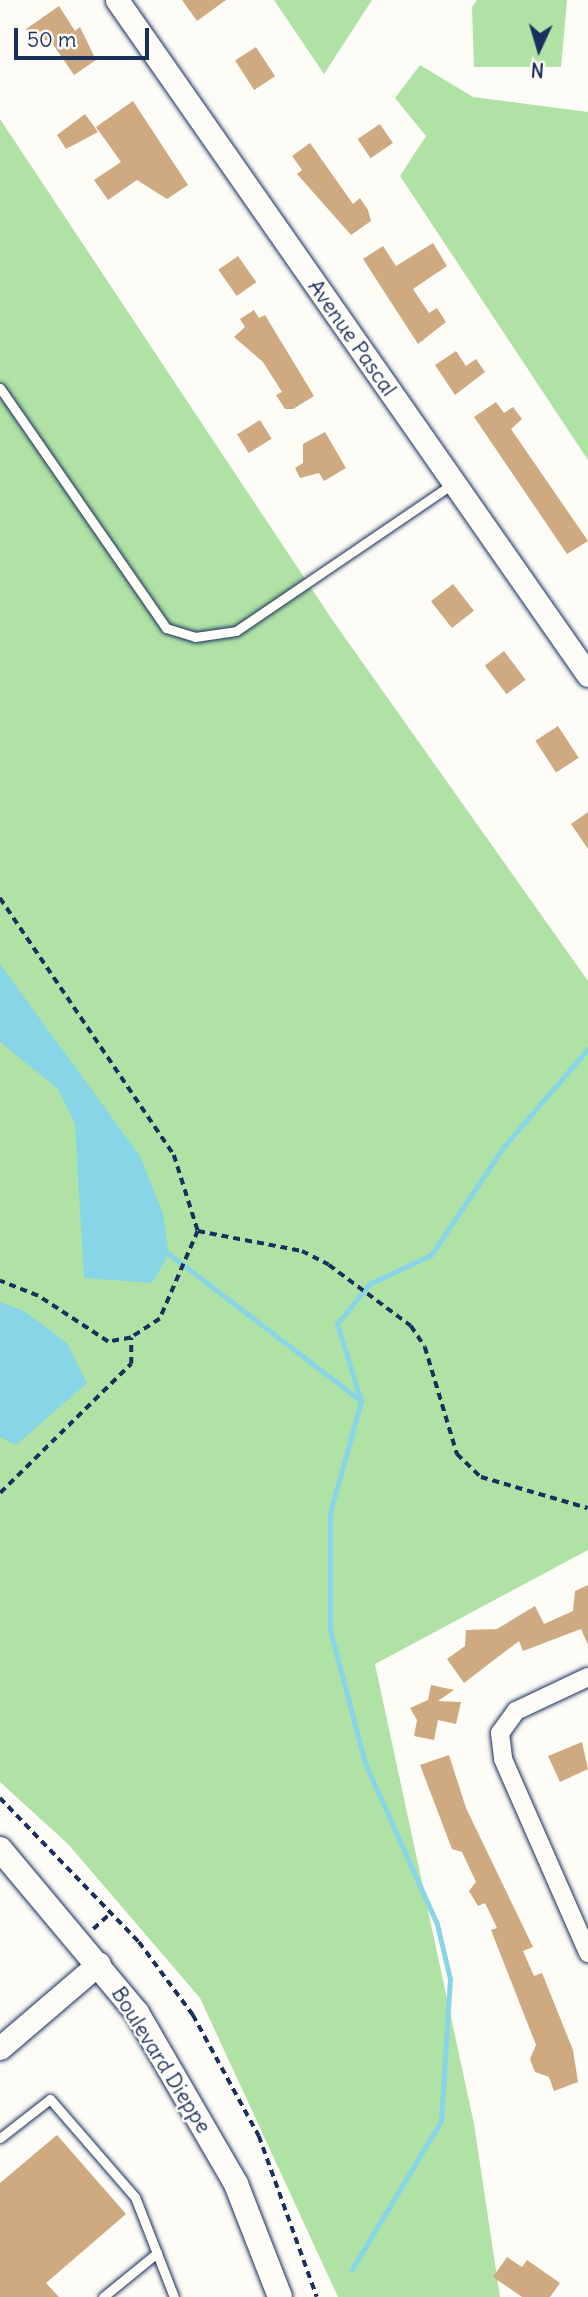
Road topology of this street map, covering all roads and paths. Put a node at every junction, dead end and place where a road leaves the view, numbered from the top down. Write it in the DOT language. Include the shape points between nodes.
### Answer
graph roads {
  1 [pos="117,0"];
  2 [pos="0,388"];
  3 [pos="454,483"];
  4 [pos="588,675"];
  5 [pos="0,898"];
  6 [pos="198,1231"];
  7 [pos="0,1281"];
  8 [pos="131,1338"];
  9 [pos="0,1493"];
  10 [pos="588,1508"];
  11 [pos="588,1677"];
  12 [pos="0,1798"];
  13 [pos="0,1849"];
  14 [pos="112,1912"];
  15 [pos="80,1940"];
  16 [pos="587,1945"];
  17 [pos="99,1963"];
  18 [pos="0,2048"];
  19 [pos="0,2138"];
  20 [pos="157,2253"];
  21 [pos="171,2296"];
  22 [pos="103,2297"];
  23 [pos="280,2297"];
  24 [pos="317,2297"];
  1 -- 3 [label="street, Avenue Pascal"];
  2 -- 3 [label="lane" via="166,628 195,637 236,631"];
  3 -- 4 [label="street, Avenue Pascal"];
  5 -- 6 [label="path" via="174,1155"];
  6 -- 8 [label="path" via="160,1319"];
  6 -- 10 [label="path" via="303,1251 350,1280 411,1326 425,1347 457,1454 481,1477"];
  7 -- 8 [label="path" via="38,1296 108,1342"];
  8 -- 9 [label="path" via="131,1364"];
  11 -- 16 [label="street" via="516,1711 500,1733 503,1759"];
  12 -- 14 [label="path"];
  13 -- 15 [label="main road, Boulevard Dieppe"];
  14 -- 15 [label="path"];
  14 -- 24 [label="path" via="192,2015 259,2136"];
  15 -- 17 [label="main road, Boulevard Dieppe"];
  17 -- 18 [label="street"];
  17 -- 23 [label="main road, Boulevard Dieppe" via="137,2013 236,2184"];
  19 -- 20 [label="lane" via="50,2099 135,2197"];
  20 -- 21 [label="lane"];
  20 -- 22 [label="lane"];
}
